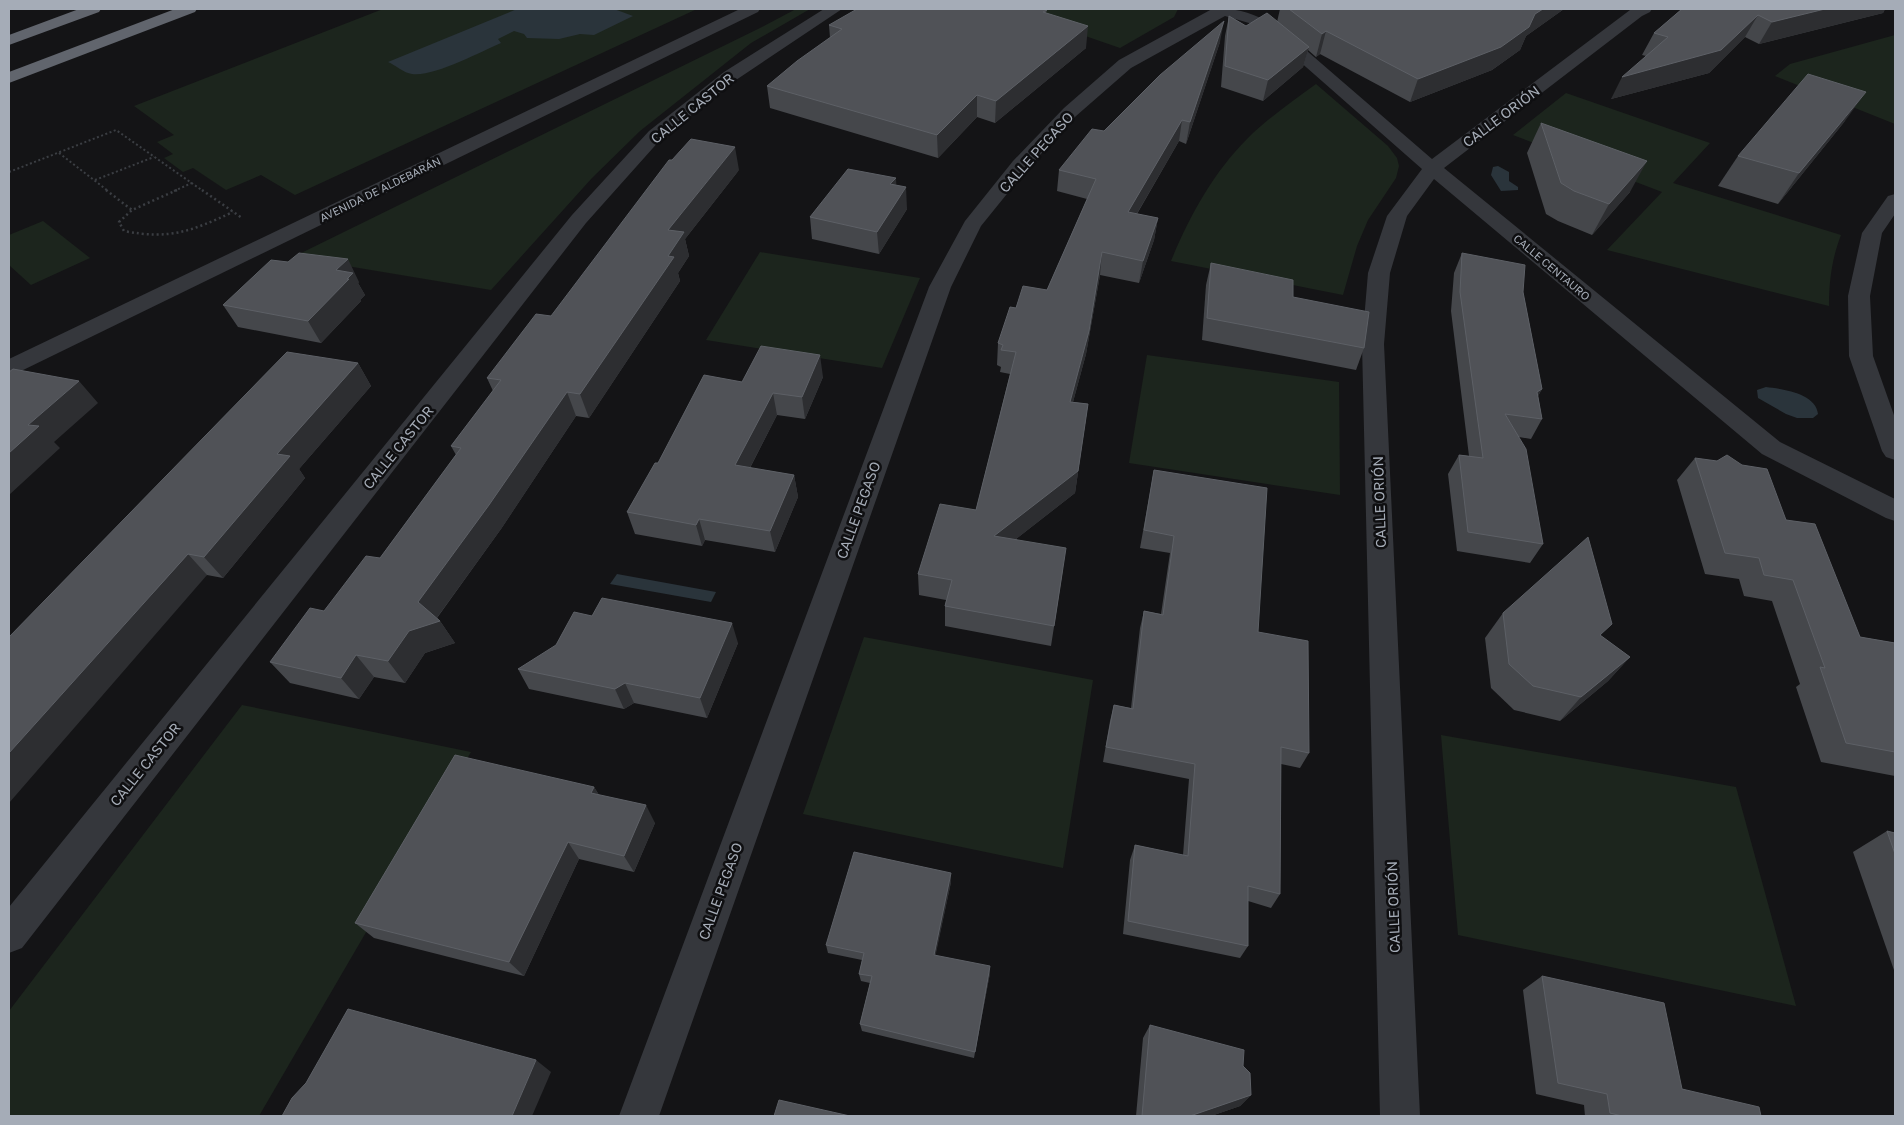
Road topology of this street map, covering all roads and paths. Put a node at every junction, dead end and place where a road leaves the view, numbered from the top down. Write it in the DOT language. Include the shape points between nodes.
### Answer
graph roads {
  1 [pos="93,9"];
  2 [pos="189,9"];
  3 [pos="752,9"];
  4 [pos="834,9"];
  5 [pos="1222,9"];
  6 [pos="1644,9"];
  7 [pos="9,40"];
  8 [pos="9,78"];
  9 [pos="59,152"];
  10 [pos="155,157"];
  11 [pos="1432,168"];
  12 [pos="9,172"];
  13 [pos="94,180"];
  14 [pos="192,183"];
  15 [pos="1895,200"];
  16 [pos="132,210"];
  17 [pos="233,212"];
  18 [pos="242,218"];
  19 [pos="9,368"];
  20 [pos="1895,451"];
  21 [pos="1895,511"];
  22 [pos="9,935"];
  23 [pos="638,1116"];
  24 [pos="1400,1116"];
  1 -- 7 [label="highway"];
  2 -- 8 [label="highway"];
  3 -- 19 [label="street, AVENIDA DE ALDEBARÁN"];
  4 -- 22 [label="street, CALLE CASTOR" via="730,76 655,135 579,219"];
  5 -- 11 [label="street, CALLE CENTAURO" via="1255,20 1278,35"];
  5 -- 23 [label="street, CALLE PEGASO" via="1125,64 1070,112 1020,165 972,225 940,287"];
  6 -- 11 [label="street, CALLE ORIÓN"];
  9 -- 10 [label="path" via="116,130"];
  9 -- 12 [label="path"];
  9 -- 13 [label="path"];
  10 -- 13 [label="path"];
  10 -- 14 [label="path"];
  11 -- 21 [label="street, CALLE CENTAURO" via="1771,448"];
  11 -- 24 [label="street, CALLE ORIÓN" via="1397,216 1379,273 1373,344"];
  13 -- 16 [label="path"];
  14 -- 16 [label="path"];
  14 -- 17 [label="path"];
  15 -- 20 [label="street" via="1872,234 1859,296 1861,356"];
  16 -- 17 [label="path" via="119,222 124,231 159,237 184,234"];
  17 -- 18 [label="path"];
}
